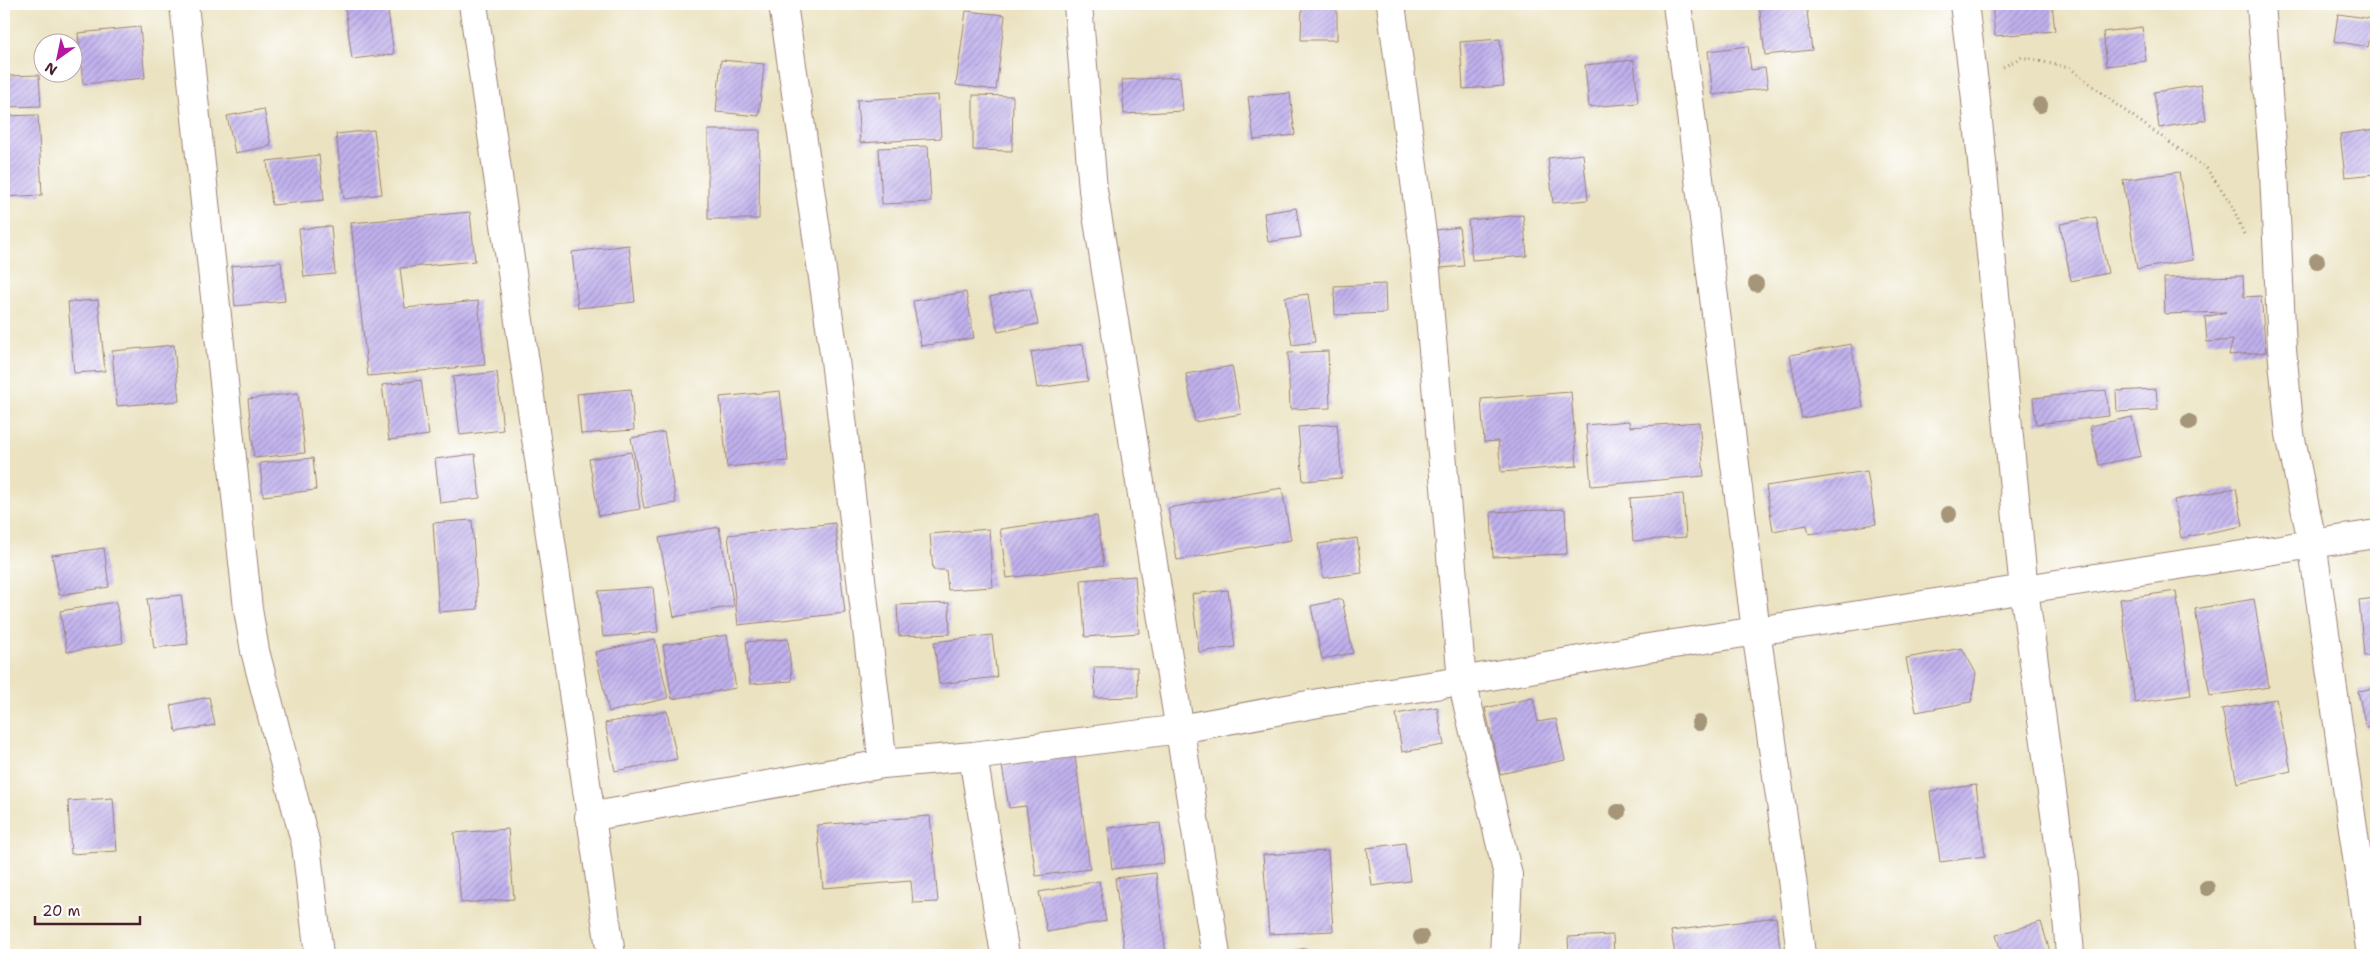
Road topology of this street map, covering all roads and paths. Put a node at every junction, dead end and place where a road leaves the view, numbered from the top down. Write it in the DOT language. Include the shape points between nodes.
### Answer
graph roads {
  1 [pos="184,4"];
  2 [pos="473,4"];
  3 [pos="783,4"];
  4 [pos="1078,4"];
  5 [pos="1391,4"];
  6 [pos="1677,4"];
  7 [pos="1964,4"];
  8 [pos="2261,4"];
  9 [pos="1974,82"];
  10 [pos="2276,259"];
  11 [pos="2376,534"];
  12 [pos="2312,542"];
  13 [pos="2024,590"];
  14 [pos="1756,631"];
  15 [pos="1462,681"];
  16 [pos="1180,729"];
  17 [pos="973,756"];
  18 [pos="882,764"];
  19 [pos="589,817"];
  20 [pos="320,955"];
  21 [pos="611,955"];
  22 [pos="1005,955"];
  23 [pos="1216,955"];
  24 [pos="1504,955"];
  25 [pos="1801,955"];
  26 [pos="2070,955"];
  27 [pos="2371,955"];
  1 -- 20 [label="street" via="248,609 255,651 306,845"];
  2 -- 19 [label="street"];
  3 -- 18 [label="street" via="835,360"];
  4 -- 16 [label="street" via="1092,190"];
  5 -- 15 [label="street" via="1424,248"];
  6 -- 14 [label="street"];
  7 -- 9 [label="street"];
  8 -- 10 [label="street" via="2274,172"];
  9 -- 10 [label="path" via="2022,57 2070,68 2207,169 2231,203 2242,232 2259,257"];
  9 -- 13 [label="street"];
  10 -- 12 [label="street" via="2290,434"];
  11 -- 12 [label="street"];
  12 -- 13 [label="street"];
  12 -- 27 [label="street"];
  13 -- 14 [label="street"];
  13 -- 26 [label="street" via="2064,879"];
  14 -- 15 [label="street"];
  14 -- 25 [label="street"];
  15 -- 16 [label="street"];
  15 -- 24 [label="street" via="1508,875"];
  16 -- 17 [label="street"];
  16 -- 23 [label="street"];
  17 -- 18 [label="street"];
  17 -- 22 [label="street"];
  18 -- 19 [label="street"];
  19 -- 21 [label="street"];
}
